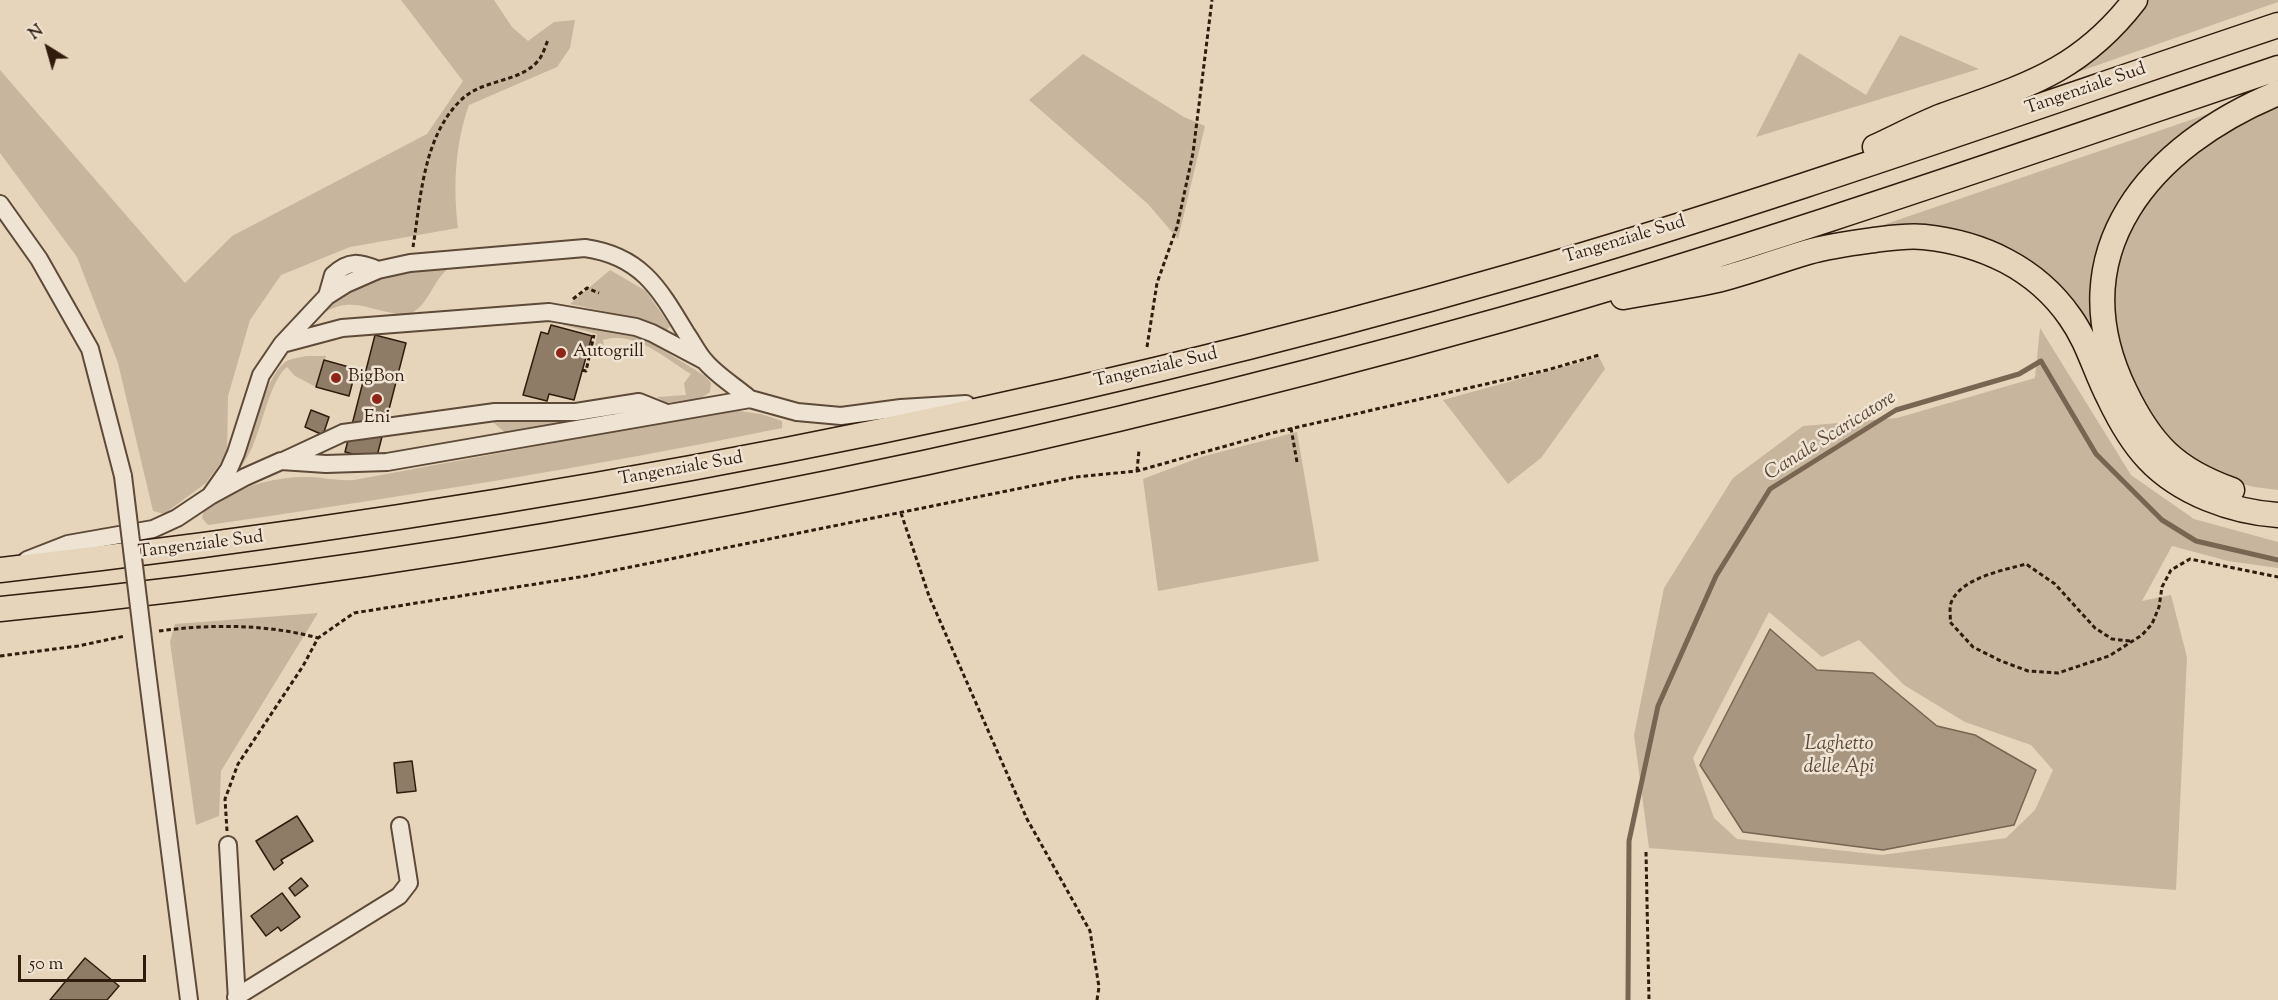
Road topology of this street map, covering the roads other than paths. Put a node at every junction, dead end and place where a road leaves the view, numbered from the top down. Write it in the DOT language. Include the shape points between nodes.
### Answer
graph roads {
  1 [pos="2135,0"];
  2 [pos="2278,25"];
  3 [pos="2278,68"];
  4 [pos="2278,93"];
  5 [pos="1764,198"];
  6 [pos="0,204"];
  7 [pos="1506,318"];
  8 [pos="282,344"];
  9 [pos="703,360"];
  10 [pos="750,399"];
  11 [pos="1021,401"];
  12 [pos="663,412"];
  13 [pos="281,461"];
  14 [pos="210,496"];
  15 [pos="2278,499"];
  16 [pos="2278,516"];
  17 [pos="1,570"];
  18 [pos="0,609"];
  19 [pos="400,826"];
  20 [pos="228,845"];
  21 [pos="237,999"];
  22 [pos="189,1000"];
  1 -- 5 [label="highway" via="2091,46 2049,75 1939,117"];
  2 -- 5 [label="highway, Tangenziale Sud"];
  3 -- 7 [label="highway" via="1761,242"];
  4 -- 15 [label="highway" via="2205,131 2142,188 2116,234 2108,259 2102,308 2104,332 2118,378 2161,448 2183,467 2211,482"];
  5 -- 11 [label="highway, Tangenziale Sud" via="1475,286 1203,358"];
  6 -- 22 [label="street, bridge" via="39,259 90,349 123,476"];
  7 -- 16 [label="highway" via="1717,280 1810,251 1854,243 1922,236 1960,243 2008,261 2052,295 2085,340 2108,397 2134,441 2169,478 2215,501"];
  7 -- 18 [label="highway" via="1215,396 1026,441 674,513 323,570"];
  8 -- 9 [label="street" via="342,328 549,312 636,327"];
  8 -- 9 [label="street" via="327,296 378,270 410,263 568,248 602,250 647,276"];
  8 -- 14 [label="street" via="261,375 232,461"];
  9 -- 10 [label="street"];
  10 -- 11 [label="street" via="797,412 841,416"];
  10 -- 12 [label="street"];
  11 -- 17 [label="highway, Tangenziale Sud" via="669,473 463,508"];
  12 -- 13 [label="street" via="387,462"];
  12 -- 13 [label="street" via="639,402 576,412 495,412 343,433"];
  13 -- 14 [label="street"];
  14 -- 17 [label="street" via="153,529 68,544"];
  19 -- 21 [label="street" via="409,883 399,896"];
  20 -- 21 [label="street"];
}
